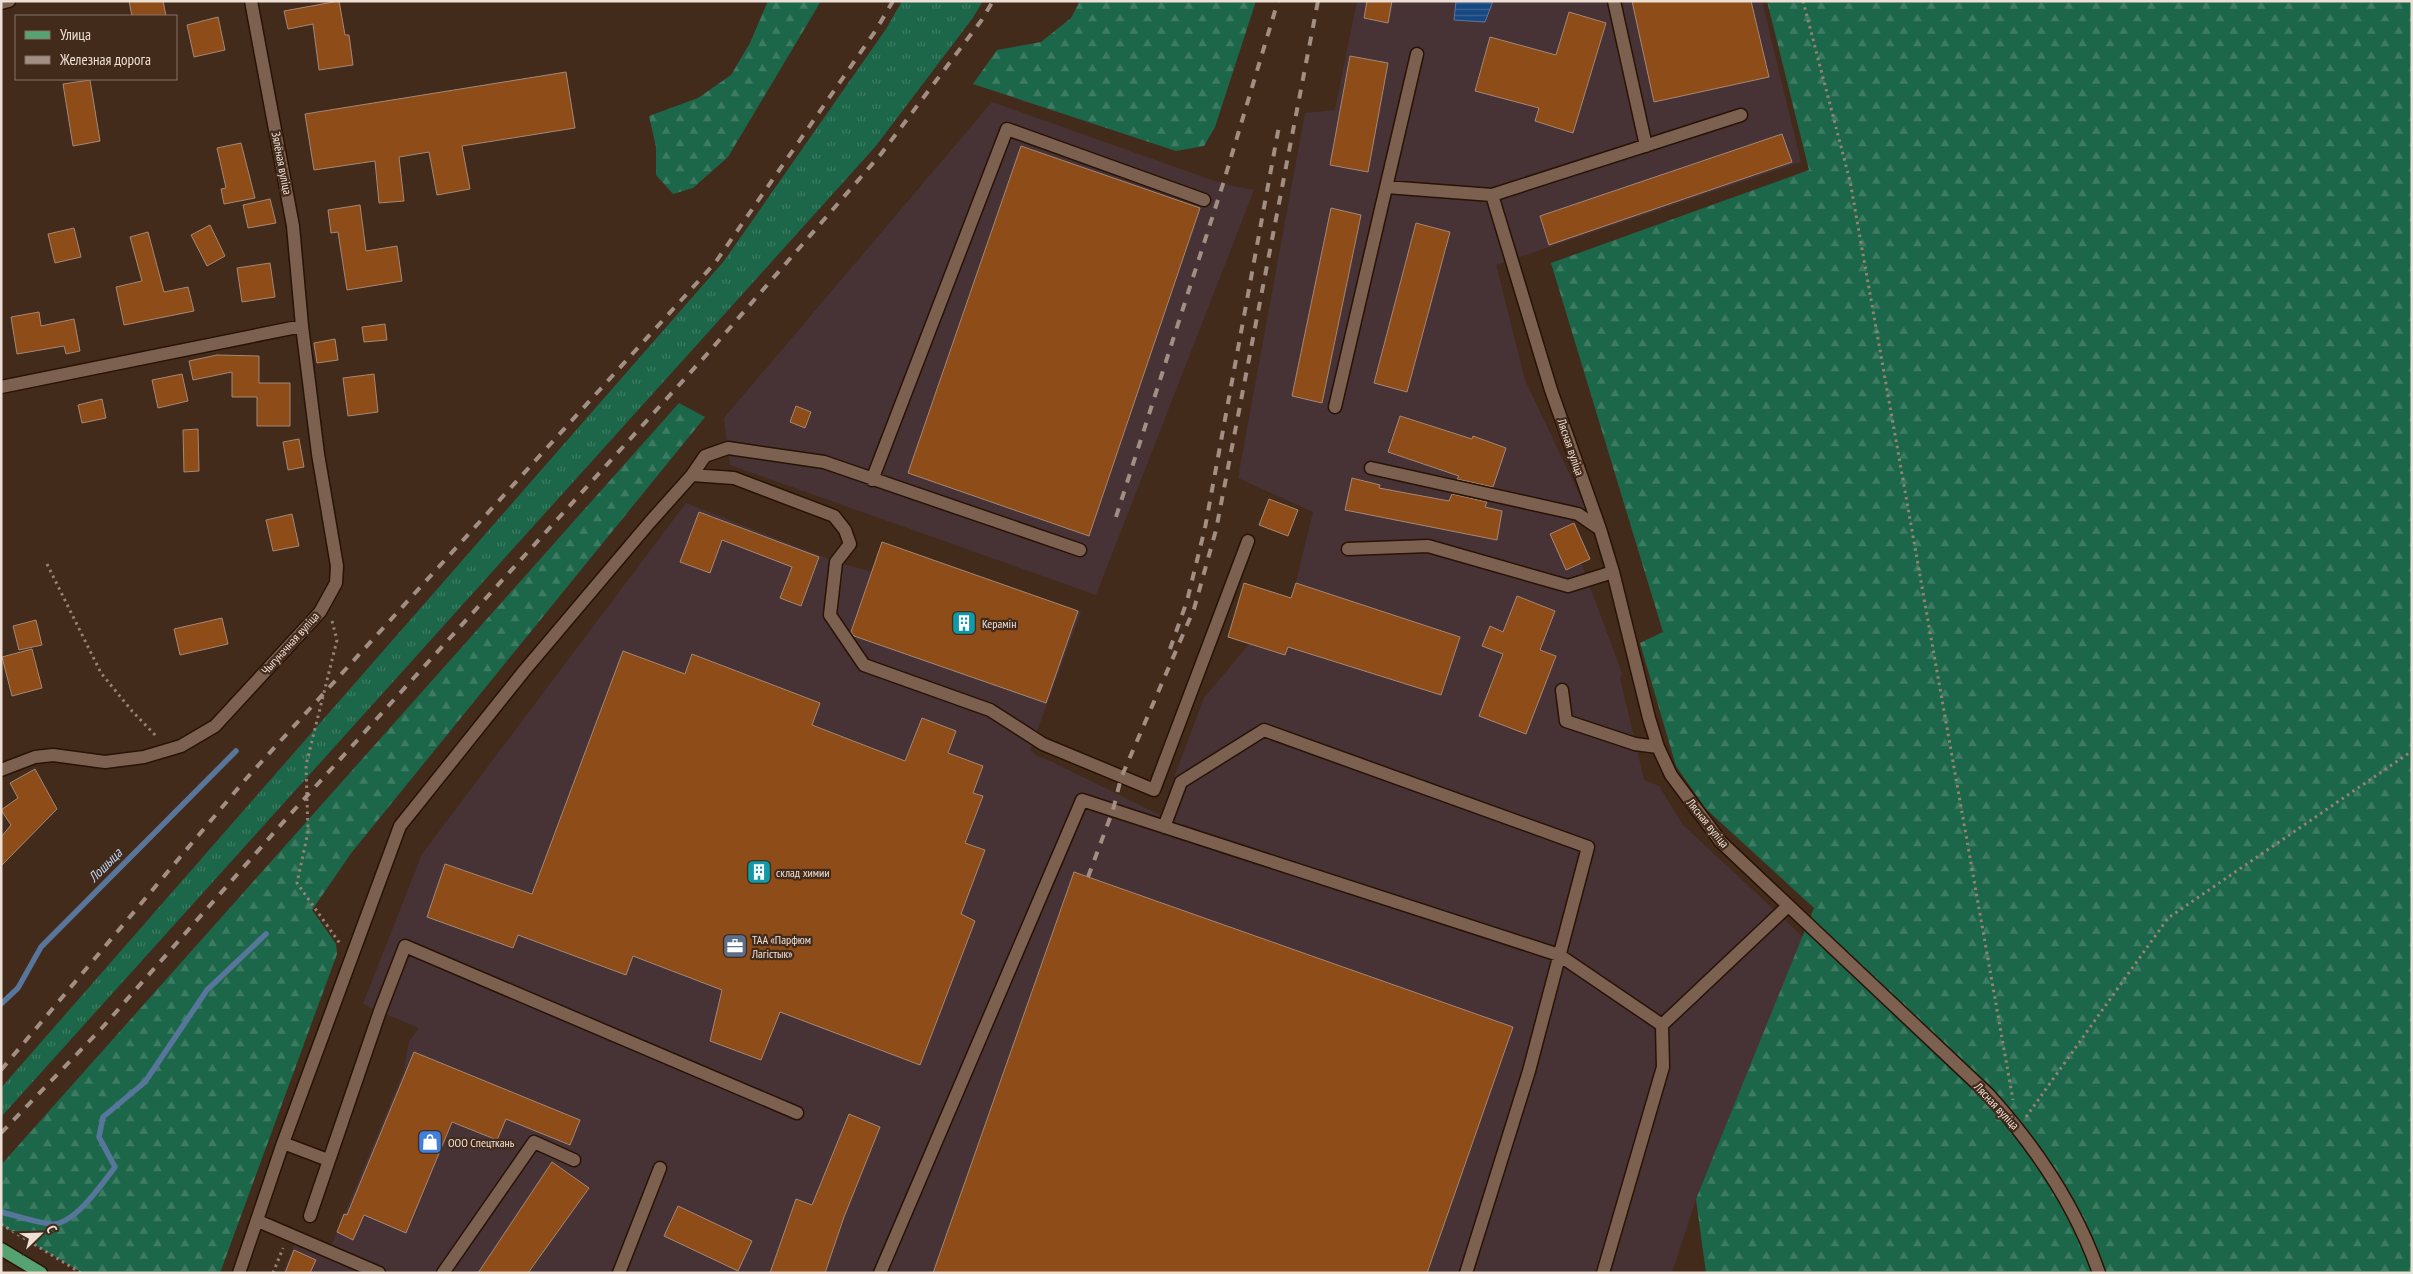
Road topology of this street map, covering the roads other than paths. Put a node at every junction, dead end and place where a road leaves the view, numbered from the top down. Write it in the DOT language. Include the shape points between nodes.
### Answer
graph roads {
  1 [pos="9,1"];
  2 [pos="252,1"];
  3 [pos="1614,1"];
  4 [pos="1,3"];
  5 [pos="1417,54"];
  6 [pos="1741,115"];
  7 [pos="1646,146"];
  8 [pos="1386,187"];
  9 [pos="1492,195"];
  10 [pos="1204,200"];
  11 [pos="302,326"];
  12 [pos="1,387"];
  13 [pos="1335,407"];
  14 [pos="1371,468"];
  15 [pos="692,475"];
  16 [pos="872,480"];
  17 [pos="1600,529"];
  18 [pos="1248,541"];
  19 [pos="1348,549"];
  20 [pos="1080,550"];
  21 [pos="1613,572"];
  22 [pos="1562,690"];
  23 [pos="1658,747"];
  24 [pos="1,770"];
  25 [pos="1164,826"];
  26 [pos="1788,906"];
  27 [pos="1559,955"];
  28 [pos="1662,1025"];
  29 [pos="797,1113"];
  30 [pos="283,1143"];
  31 [pos="328,1160"];
  32 [pos="574,1160"];
  33 [pos="660,1168"];
  34 [pos="310,1216"];
  35 [pos="258,1221"];
  36 [pos="1,1249"];
  37 [pos="41,1273"];
  38 [pos="239,1273"];
  39 [pos="379,1273"];
  40 [pos="443,1273"];
  41 [pos="619,1273"];
  42 [pos="880,1273"];
  43 [pos="1466,1273"];
  44 [pos="1603,1273"];
  45 [pos="2099,1273"];
  1 -- 4 [label="street"];
  2 -- 11 [label="street, Зялёная вуліца" via="293,226"];
  3 -- 7 [label="street"];
  5 -- 8 [label="street"];
  6 -- 7 [label="street"];
  7 -- 9 [label="street"];
  8 -- 9 [label="street"];
  8 -- 13 [label="street"];
  9 -- 17 [label="street, Лясная вуліца" via="1551,390"];
  10 -- 16 [label="street" via="1006,129"];
  11 -- 12 [label="street"];
  11 -- 24 [label="street, Чыгуначная вуліца" via="318,454 337,566 336,583 320,612 214,726 181,746 144,757 105,762 53,755 35,757"];
  14 -- 17 [label="street" via="1578,514"];
  15 -- 16 [label="street" via="705,456 728,448 824,462"];
  15 -- 18 [label="street" via="734,478 834,516 845,530 850,544 836,562 830,615 864,665 990,710 1043,744 1154,790"];
  15 -- 30 [label="street" via="524,671 400,826"];
  16 -- 20 [label="street"];
  17 -- 21 [label="street, Лясная вуліца"];
  19 -- 21 [label="street" via="1428,546 1568,586"];
  21 -- 23 [label="street, Лясная вуліца"];
  22 -- 23 [label="street" via="1566,721 1635,744"];
  23 -- 26 [label="street, Лясная вуліца" via="1671,775 1721,842"];
  25 -- 27 [label="street"];
  25 -- 27 [label="street" via="1181,782 1264,730 1588,847"];
  25 -- 42 [label="street" via="1082,800"];
  26 -- 28 [label="street"];
  26 -- 45 [label="street, Лясная вуліца" via="1988,1094 2018,1127 2074,1216"];
  27 -- 28 [label="street"];
  27 -- 43 [label="street" via="1529,1070"];
  28 -- 44 [label="street" via="1663,1067"];
  29 -- 31 [label="street" via="405,946"];
  30 -- 31 [label="street"];
  30 -- 35 [label="street"];
  31 -- 34 [label="street"];
  32 -- 40 [label="street" via="534,1142"];
  33 -- 41 [label="street"];
  35 -- 38 [label="street"];
  35 -- 39 [label="street"];
  36 -- 37 [label="main road"];
}
